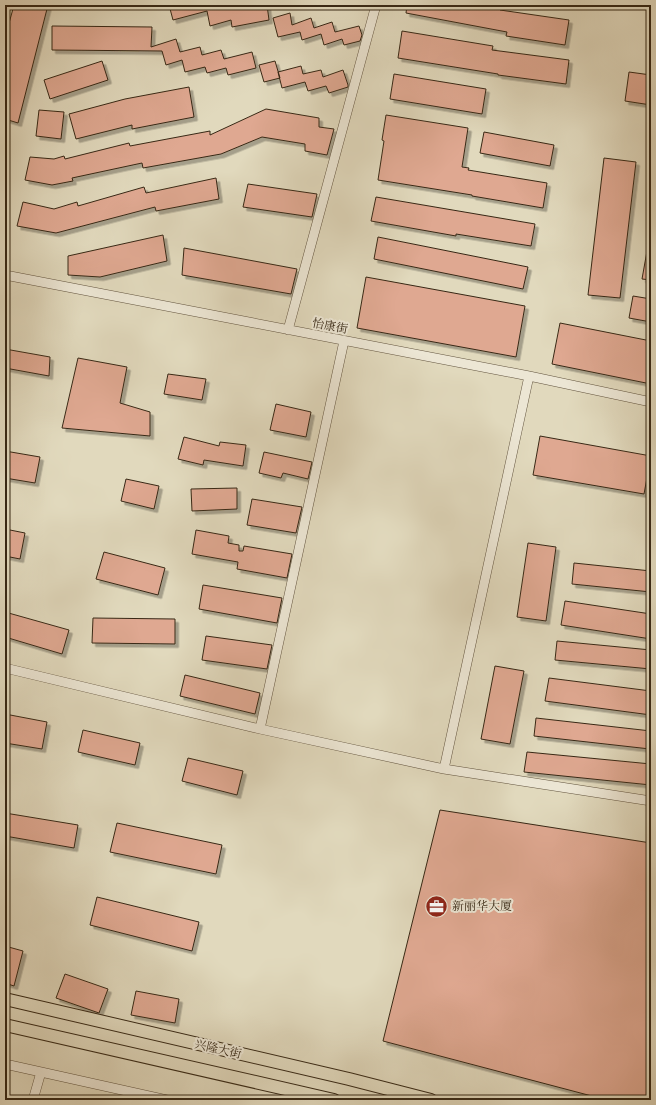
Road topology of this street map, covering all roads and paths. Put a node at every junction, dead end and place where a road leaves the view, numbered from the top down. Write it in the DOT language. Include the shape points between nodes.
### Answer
graph roads {
  1 [pos="376,5"];
  2 [pos="5,275"];
  3 [pos="288,330"];
  4 [pos="344,341"];
  5 [pos="528,376"];
  6 [pos="651,402"];
  7 [pos="5,668"];
  8 [pos="260,729"];
  9 [pos="444,769"];
  10 [pos="651,801"];
  11 [pos="5,999"];
  12 [pos="5,1025"];
  13 [pos="5,1064"];
  14 [pos="40,1072"];
  15 [pos="33,1100"];
  16 [pos="167,1100"];
  17 [pos="334,1100"];
  18 [pos="431,1100"];
  1 -- 3 [label="street"];
  2 -- 3 [label="street, 怡康街"];
  3 -- 4 [label="street, 怡康街"];
  4 -- 5 [label="street, 怡康街"];
  4 -- 8 [label="street"];
  5 -- 6 [label="street, 怡康街"];
  5 -- 9 [label="street"];
  7 -- 8 [label="street"];
  8 -- 9 [label="street"];
  9 -- 10 [label="street"];
  11 -- 18 [label="main road, 兴隆大街"];
  12 -- 17 [label="main road, 兴隆大街"];
  13 -- 14 [label="street"];
  14 -- 15 [label="street"];
  14 -- 16 [label="street"];
}
